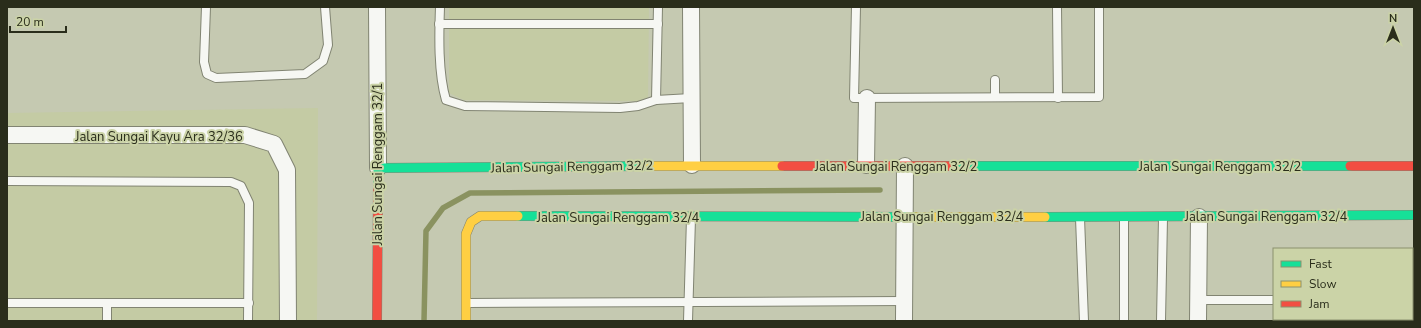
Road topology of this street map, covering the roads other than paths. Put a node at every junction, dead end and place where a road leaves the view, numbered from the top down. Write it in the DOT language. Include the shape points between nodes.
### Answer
graph roads {
  1 [pos="206,7"];
  2 [pos="325,7"];
  3 [pos="376,7"];
  4 [pos="440,7"];
  5 [pos="658,7"];
  6 [pos="691,7"];
  7 [pos="856,7"];
  8 [pos="1057,7"];
  9 [pos="1099,7"];
  10 [pos="439,24"];
  11 [pos="658,24"];
  12 [pos="994,80"];
  13 [pos="691,98"];
  14 [pos="866,98"];
  15 [pos="995,98"];
  16 [pos="1058,98"];
  17 [pos="656,100"];
  18 [pos="7,136"];
  19 [pos="692,164"];
  20 [pos="866,166"];
  21 [pos="905,166"];
  22 [pos="1414,166"];
  23 [pos="378,168"];
  24 [pos="7,181"];
  25 [pos="1414,215"];
  26 [pos="906,216"];
  27 [pos="1124,216"];
  28 [pos="691,217"];
  29 [pos="1080,217"];
  30 [pos="1163,217"];
  31 [pos="1199,217"];
  32 [pos="1198,300"];
  33 [pos="1273,300"];
  34 [pos="905,301"];
  35 [pos="690,302"];
  36 [pos="7,303"];
  37 [pos="107,303"];
  38 [pos="249,303"];
  39 [pos="467,303"];
  40 [pos="107,321"];
  41 [pos="248,321"];
  42 [pos="288,321"];
  43 [pos="377,321"];
  44 [pos="466,321"];
  45 [pos="688,321"];
  46 [pos="904,321"];
  47 [pos="1084,321"];
  48 [pos="1124,321"];
  49 [pos="1161,321"];
  50 [pos="1198,321"];
  1 -- 2 [label="lane" via="204,62 207,74 216,78 305,74 323,61 328,45"];
  3 -- 23 [label="street, Jalan Sungai Renggam 32/1"];
  4 -- 10 [label="lane"];
  5 -- 11 [label="lane"];
  6 -- 13 [label="street"];
  7 -- 14 [label="lane" via="854,98"];
  8 -- 16 [label="lane"];
  9 -- 16 [label="lane" via="1099,97"];
  10 -- 11 [label="lane"];
  10 -- 17 [label="lane" via="446,100 465,106 620,108"];
  11 -- 17 [label="lane"];
  12 -- 15 [label="lane"];
  13 -- 17 [label="lane"];
  13 -- 19 [label="street"];
  14 -- 15 [label="lane"];
  14 -- 20 [label="street"];
  15 -- 16 [label="lane"];
  18 -- 42 [label="street, Jalan Sungai Kayu Ara 32/36" via="245,135 274,144 287,170"];
  19 -- 20 [label="street, Jalan Sungai Renggam 32/2"];
  19 -- 23 [label="street, Jalan Sungai Renggam 32/2"];
  20 -- 21 [label="street, Jalan Sungai Renggam 32/2"];
  21 -- 22 [label="street, Jalan Sungai Renggam 32/2"];
  21 -- 26 [label="street"];
  23 -- 43 [label="street, Jalan Sungai Renggam 32/1"];
  24 -- 38 [label="lane" via="231,182 241,186 249,204"];
  25 -- 31 [label="street, Jalan Sungai Renggam 32/4"];
  26 -- 28 [label="street, Jalan Sungai Renggam 32/4"];
  26 -- 29 [label="street, Jalan Sungai Renggam 32/4"];
  26 -- 34 [label="street"];
  27 -- 29 [label="street, Jalan Sungai Renggam 32/4"];
  27 -- 30 [label="street, Jalan Sungai Renggam 32/4"];
  27 -- 48 [label="lane"];
  28 -- 35 [label="lane"];
  28 -- 39 [label="street, Jalan Sungai Renggam 32/4" via="480,216 471,222 466,234"];
  29 -- 47 [label="lane"];
  30 -- 31 [label="street, Jalan Sungai Renggam 32/4"];
  30 -- 49 [label="lane"];
  31 -- 32 [label="street"];
  32 -- 33 [label="lane"];
  32 -- 50 [label="street"];
  34 -- 35 [label="lane"];
  34 -- 46 [label="street"];
  35 -- 39 [label="lane"];
  35 -- 45 [label="lane"];
  36 -- 37 [label="lane"];
  37 -- 38 [label="lane"];
  37 -- 40 [label="lane"];
  38 -- 41 [label="lane"];
  39 -- 44 [label="street"];
}
